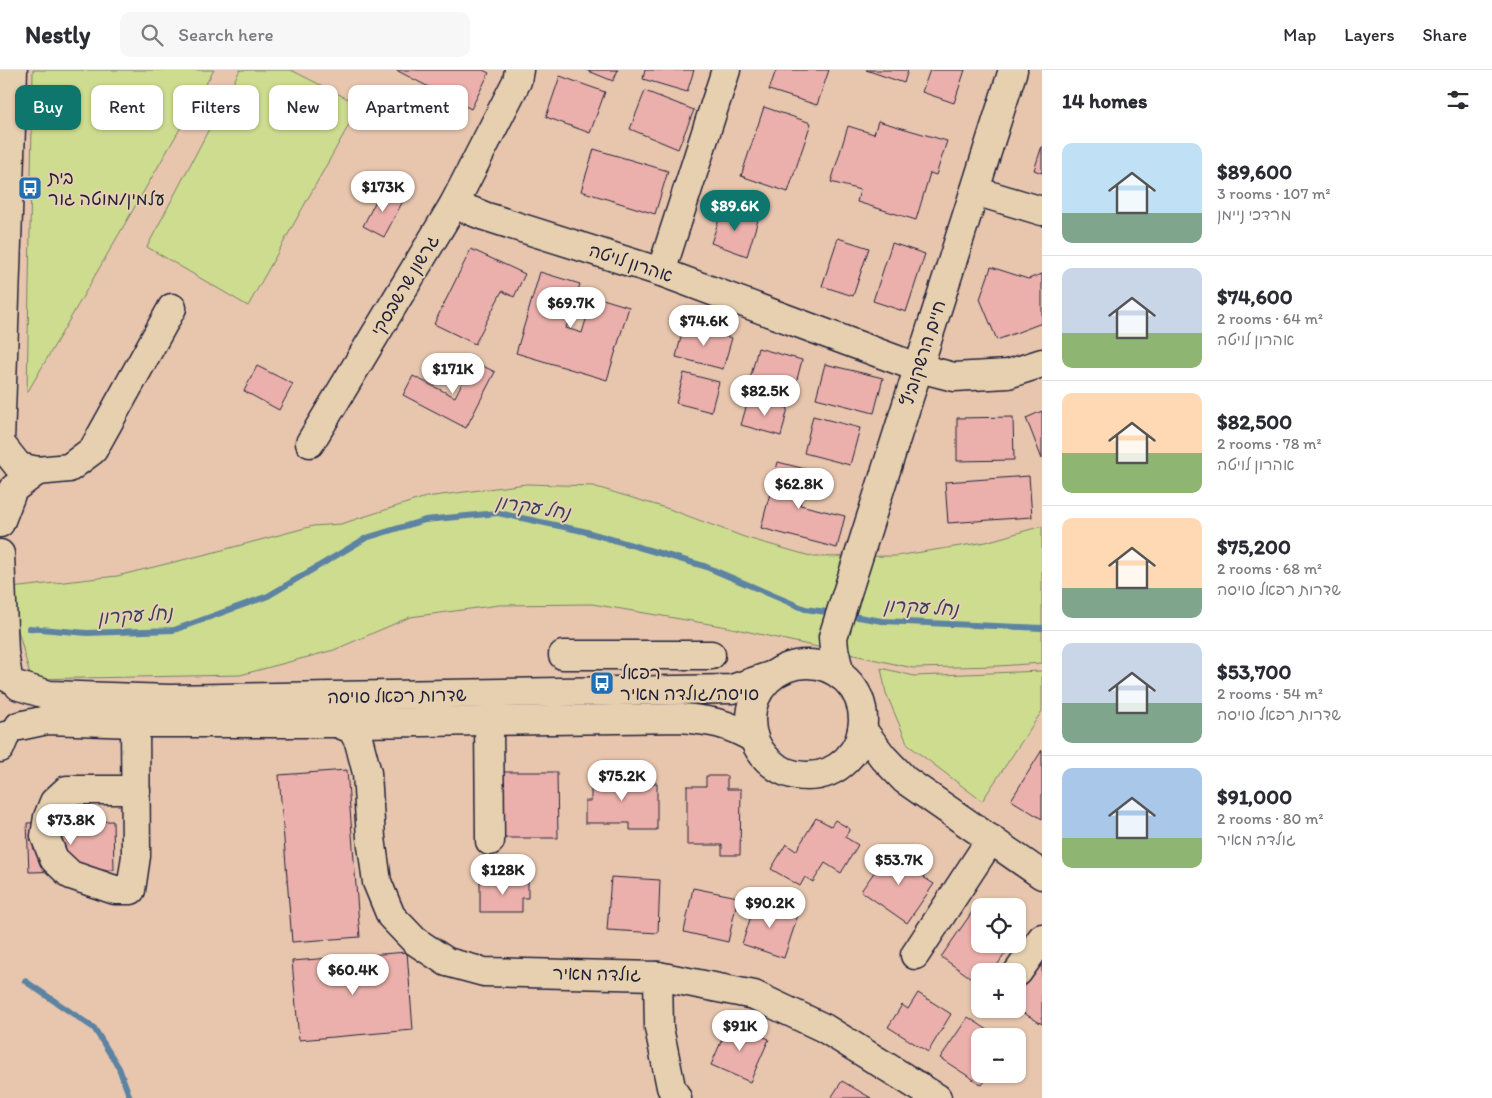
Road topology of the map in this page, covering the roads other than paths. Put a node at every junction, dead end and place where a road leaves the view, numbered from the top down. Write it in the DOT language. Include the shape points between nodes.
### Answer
graph roads {
  1 [pos="13,70"];
  2 [pos="519,70"];
  3 [pos="726,70"];
  4 [pos="1013,70"];
  5 [pos="975,191"];
  6 [pos="454,204"];
  7 [pos="1042,211"];
  8 [pos="661,272"];
  9 [pos="172,308"];
  10 [pos="1042,363"];
  11 [pos="919,368"];
  12 [pos="0,442"];
  13 [pos="310,443"];
  14 [pos="37,471"];
  15 [pos="0,524"];
  16 [pos="0,554"];
  17 [pos="834,637"];
  18 [pos="563,655"];
  19 [pos="641,655"];
  20 [pos="711,655"];
  21 [pos="806,664"];
  22 [pos="773,675"];
  23 [pos="840,675"];
  24 [pos="9,680"];
  25 [pos="641,692"];
  26 [pos="489,721"];
  27 [pos="135,723"];
  28 [pos="399,723"];
  29 [pos="336,724"];
  30 [pos="862,729"];
  31 [pos="6,737"];
  32 [pos="753,738"];
  33 [pos="833,770"];
  34 [pos="367,773"];
  35 [pos="905,780"];
  36 [pos="136,790"];
  37 [pos="991,839"];
  38 [pos="490,842"];
  39 [pos="1042,875"];
  40 [pos="1042,938"];
  41 [pos="915,955"];
  42 [pos="1024,963"];
  43 [pos="658,976"];
  44 [pos="677,1098"];
  45 [pos="937,1098"];
  1 -- 12 [label="street"];
  2 -- 6 [label="street, גרשון שרשבסקי" via="517,81"];
  3 -- 8 [label="street"];
  4 -- 5 [label="street, חיים הרשקוביץ"];
  5 -- 7 [label="street"];
  5 -- 11 [label="street, חיים הרשקוביץ"];
  6 -- 8 [label="street, אהרון לויטה"];
  6 -- 13 [label="street, גרשון שרשבסקי"];
  8 -- 11 [label="street, אהרון לויטה"];
  9 -- 14 [label="street" via="93,450 69,468"];
  10 -- 11 [label="street, אהרון לויטה" via="1008,374 954,377"];
  11 -- 17 [label="street, חיים הרשקוביץ"];
  12 -- 14 [label="street" via="19,468"];
  14 -- 15 [label="street" via="13,490"];
  16 -- 24 [label="street" via="4,652"];
  17 -- 21 [label="street, חיים הרשקוביץ" via="819,655"];
  17 -- 23 [label="street, חיים הרשקוביץ"];
  18 -- 19 [label="street"];
  19 -- 20 [label="street"];
  19 -- 25 [label="street"];
  21 -- 22 [label="street" via="789,667"];
  21 -- 23 [label="street" via="824,667"];
  22 -- 25 [label="street, שדרות רפאל סויסה" via="732,689"];
  22 -- 32 [label="street" via="753,702 750,720"];
  23 -- 30 [label="street" via="857,694 862,711"];
  24 -- 25 [label="street, שדרות רפאל סויסה" via="49,695 170,699"];
  24 -- 31 [label="street" via="26,700 26,709 24,718"];
  26 -- 28 [label="street, שדרות רפאל סויסה"];
  26 -- 32 [label="street, שדרות רפאל סויסה" via="682,718 713,721"];
  26 -- 38 [label="street"];
  27 -- 29 [label="street, שדרות רפאל סויסה"];
  27 -- 31 [label="street, שדרות רפאל סויסה" via="47,720"];
  27 -- 36 [label="street"];
  28 -- 29 [label="street, שדרות רפאל סויסה"];
  28 -- 34 [label="street, גולדה מאיר" via="383,733 371,751"];
  29 -- 34 [label="street, גולדה מאיר" via="352,729"];
  30 -- 33 [label="street" via="857,746"];
  30 -- 35 [label="street"];
  32 -- 33 [label="street" via="767,760 789,773 806,776"];
  33 -- 35 [label="street" via="865,767"];
  34 -- 43 [label="street, גולדה מאיר" via="377,882 390,916 415,941 447,962 484,972"];
  35 -- 37 [label="street"];
  37 -- 39 [label="street"];
  37 -- 41 [label="street"];
  40 -- 42 [label="street"];
  43 -- 44 [label="street" via="659,1028 671,1088"];
  43 -- 45 [label="street, גולדה מאיר" via="754,995 824,1028"];
}
